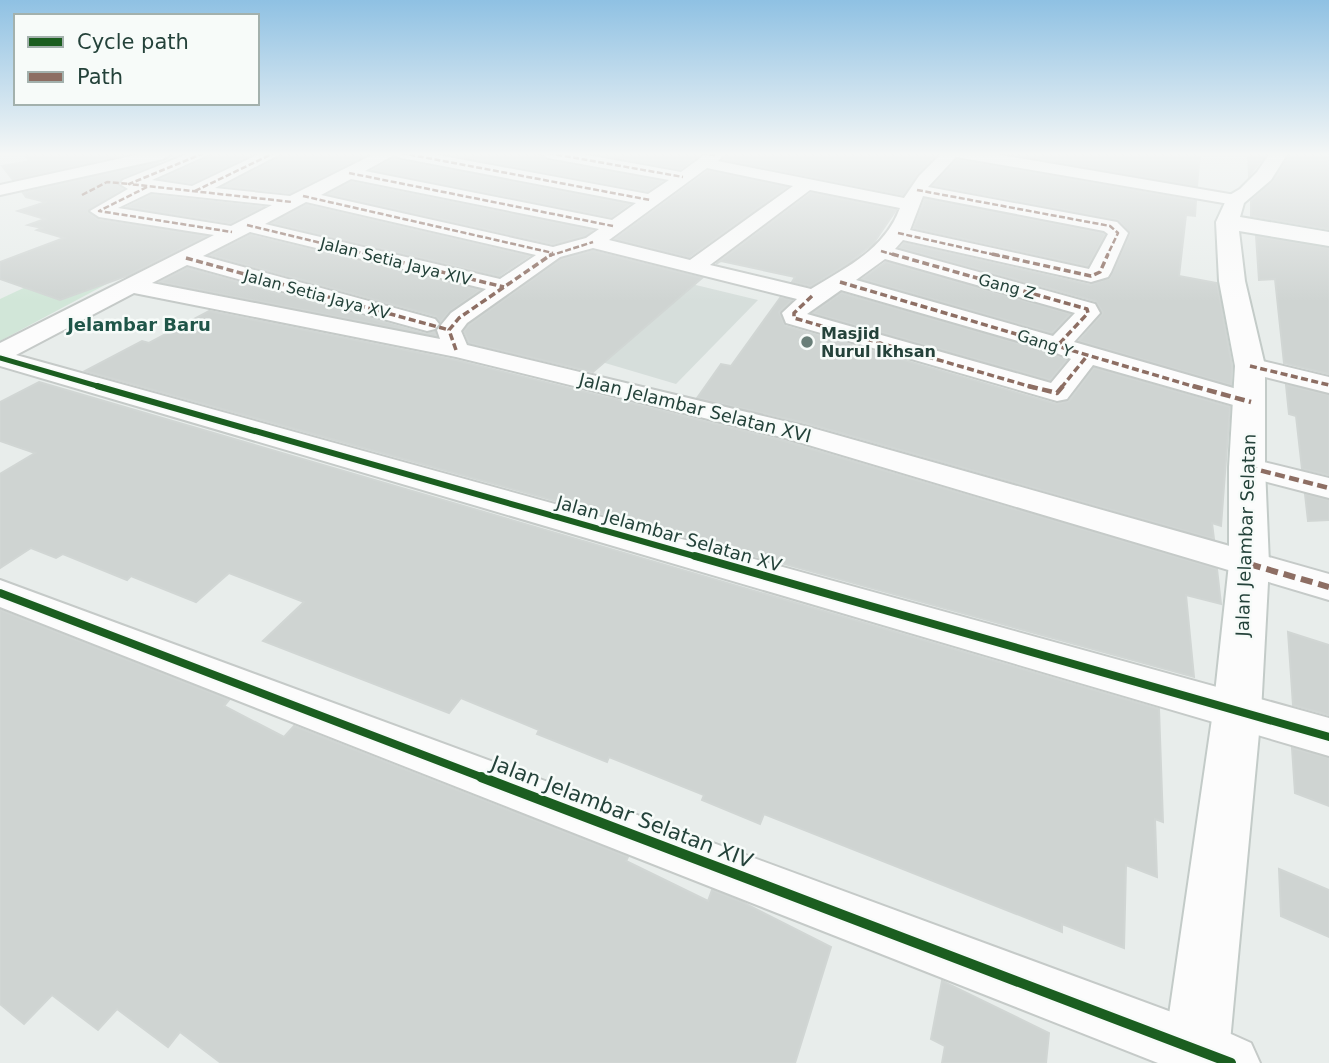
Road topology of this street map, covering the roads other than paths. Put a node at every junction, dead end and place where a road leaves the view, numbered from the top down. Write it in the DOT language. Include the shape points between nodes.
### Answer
graph roads {
  1 [pos="115,203"];
  2 [pos="291,203"];
  3 [pos="315,203"];
  4 [pos="471,203"];
  5 [pos="646,203"];
  6 [pos="781,203"];
  7 [pos="912,203"];
  8 [pos="946,203"];
  9 [pos="1196,203"];
  10 [pos="1238,203"];
  11 [pos="1231,211"];
  12 [pos="239,228"];
  13 [pos="593,232"];
  14 [pos="898,233"];
  15 [pos="1329,239"];
  16 [pos="881,251"];
  17 [pos="553,253"];
  18 [pos="186,258"];
  19 [pos="695,266"];
  20 [pos="840,282"];
  21 [pos="132,286"];
  22 [pos="504,287"];
  23 [pos="812,296"];
  24 [pos="452,340"];
  25 [pos="1058,345"];
  26 [pos="0,356"];
  27 [pos="1087,356"];
  28 [pos="1250,384"];
  29 [pos="1329,385"];
  30 [pos="1247,467"];
  31 [pos="1329,488"];
  32 [pos="1249,564"];
  33 [pos="1329,587"];
  34 [pos="0,593"];
  35 [pos="1237,712"];
  36 [pos="1329,737"];
  37 [pos="1208,1059"];
  1 -- 12 [label="street, Jalan Setia Jaya XIV" via="99,211"];
  2 -- 12 [label="street"];
  3 -- 17 [label="street"];
  4 -- 13 [label="street"];
  5 -- 13 [label="street" via="613,226"];
  6 -- 19 [label="street"];
  7 -- 14 [label="street"];
  8 -- 14 [label="street" via="1110,226 1118,233 1100,272 1091,276"];
  9 -- 11 [label="street"];
  10 -- 11 [label="street"];
  11 -- 15 [label="street"];
  11 -- 28 [label="street, Jalan Jelambar Selatan" via="1232,281"];
  12 -- 18 [label="street"];
  12 -- 22 [label="street, Jalan Setia Jaya XIV"];
  13 -- 17 [label="street"];
  13 -- 19 [label="street"];
  14 -- 16 [label="street"];
  16 -- 20 [label="street"];
  16 -- 25 [label="street, Gang Z" via="1087,309"];
  17 -- 22 [label="street"];
  18 -- 21 [label="street"];
  18 -- 24 [label="street, Jalan Setia Jaya XV"];
  19 -- 23 [label="street"];
  20 -- 23 [label="street"];
  20 -- 25 [label="street, Gang Y"];
  21 -- 24 [label="street, Jalan Jelambar Selatan XVI"];
  21 -- 26 [label="street"];
  22 -- 24 [label="street" via="459,318"];
  23 -- 27 [label="street" via="794,318 1050,392 1057,393"];
  24 -- 32 [label="street, Jalan Jelambar Selatan XVI" via="795,432"];
  25 -- 27 [label="street, Gang Y"];
  26 -- 35 [label="street, Jalan Jelambar Selatan XV"];
  27 -- 28 [label="street, Gang Y"];
  28 -- 29 [label="street, Gang Y"];
  28 -- 30 [label="street, Jalan Jelambar Selatan"];
  30 -- 31 [label="street"];
  30 -- 32 [label="street, Jalan Jelambar Selatan"];
  32 -- 33 [label="street, Jalan Jelambar Selatan XVI"];
  32 -- 35 [label="street, Jalan Jelambar Selatan"];
  34 -- 37 [label="street, Jalan Jelambar Selatan XIV"];
  35 -- 36 [label="street, Jalan Jelambar Selatan XV"];
  35 -- 37 [label="street, Jalan Jelambar Selatan"];
}
